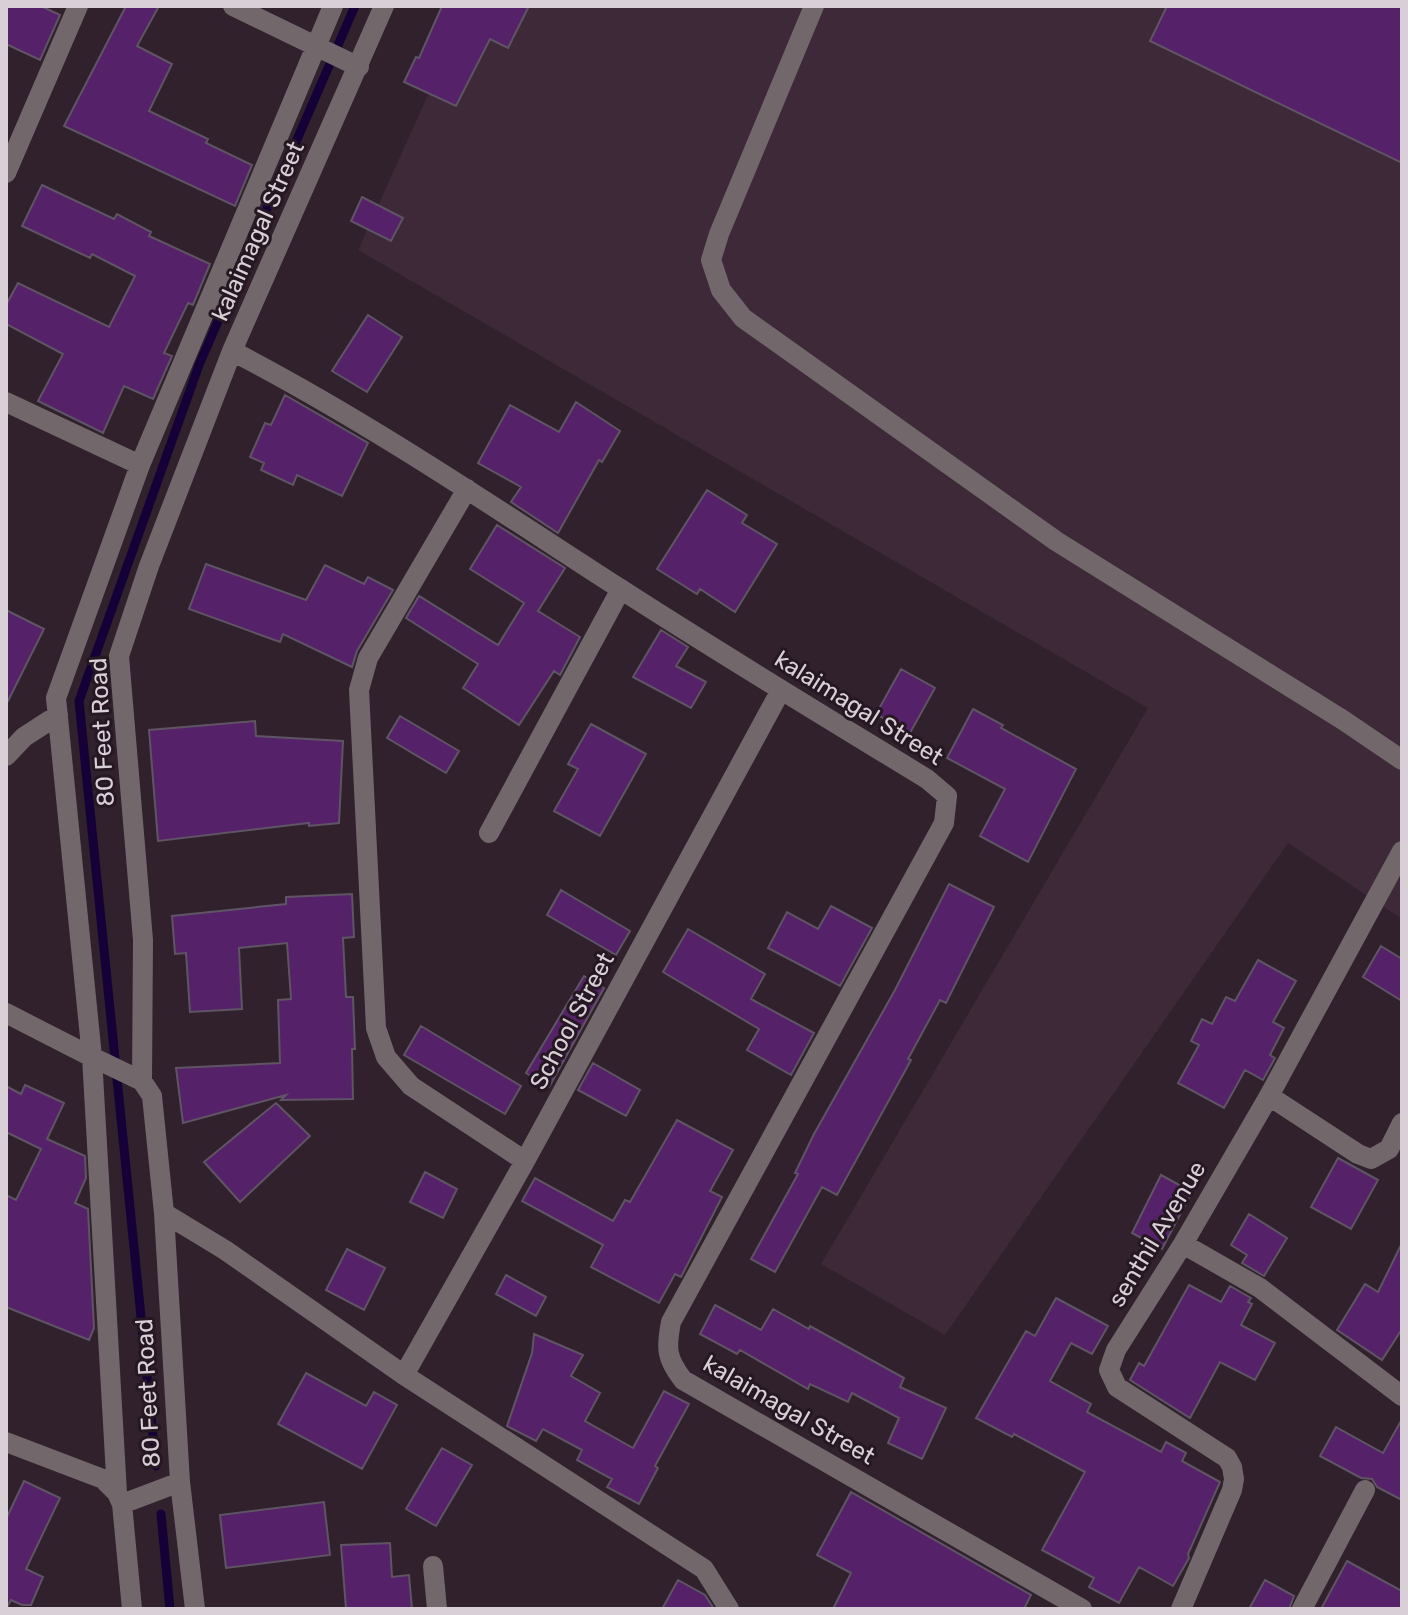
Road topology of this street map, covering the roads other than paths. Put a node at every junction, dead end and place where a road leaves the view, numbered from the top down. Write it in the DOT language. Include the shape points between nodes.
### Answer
graph roads {
  1 [pos="78,6"];
  2 [pos="233,6"];
  3 [pos="333,6"];
  4 [pos="384,6"];
  5 [pos="814,6"];
  6 [pos="316,46"];
  7 [pos="355,66"];
  8 [pos="6,173"];
  9 [pos="193,336"];
  10 [pos="232,351"];
  11 [pos="6,402"];
  12 [pos="140,465"];
  13 [pos="467,489"];
  14 [pos="621,589"];
  15 [pos="781,690"];
  16 [pos="58,715"];
  17 [pos="6,756"];
  18 [pos="1402,760"];
  19 [pos="489,833"];
  20 [pos="1402,851"];
  21 [pos="6,1013"];
  22 [pos="97,1060"];
  23 [pos="142,1081"];
  24 [pos="1269,1096"];
  25 [pos="1402,1123"];
  26 [pos="525,1161"];
  27 [pos="164,1213"];
  28 [pos="1183,1244"];
  29 [pos="404,1375"];
  30 [pos="1402,1396"];
  31 [pos="6,1442"];
  32 [pos="180,1482"];
  33 [pos="1365,1490"];
  34 [pos="122,1500"];
  35 [pos="433,1566"];
  36 [pos="132,1609"];
  37 [pos="195,1609"];
  38 [pos="437,1609"];
  39 [pos="729,1609"];
  40 [pos="1082,1609"];
  41 [pos="1181,1609"];
  42 [pos="1302,1609"];
  1 -- 8 [label="street"];
  2 -- 6 [label="street"];
  3 -- 6 [label="street, kalaimagal Street"];
  4 -- 7 [label="street, kalaimagal Street"];
  5 -- 18 [label="street" via="715,247 711,260 721,290 743,318 1056,541"];
  6 -- 7 [label="street"];
  6 -- 9 [label="street, kalaimagal Street"];
  7 -- 10 [label="street, kalaimagal Street"];
  9 -- 12 [label="street, 80 Feet Road"];
  10 -- 13 [label="street, kalaimagal Street"];
  10 -- 23 [label="street, 80 Feet Road" via="119,656 143,940"];
  11 -- 12 [label="street"];
  12 -- 16 [label="street, 80 Feet Road" via="56,698"];
  13 -- 14 [label="street, kalaimagal Street"];
  13 -- 26 [label="street" via="368,658 359,690 376,1028 386,1057 411,1086"];
  14 -- 15 [label="street, kalaimagal Street"];
  14 -- 19 [label="street"];
  15 -- 26 [label="street, School Street"];
  15 -- 40 [label="street, kalaimagal Street" via="927,779 947,796 944,823 671,1322 666,1346 671,1364 683,1380"];
  16 -- 17 [label="street"];
  16 -- 22 [label="street, 80 Feet Road"];
  20 -- 24 [label="street, senthil Avenue"];
  21 -- 22 [label="street"];
  22 -- 23 [label="street"];
  22 -- 34 [label="street, 80 Feet Road"];
  23 -- 27 [label="street, 80 Feet Road" via="152,1096"];
  24 -- 25 [label="street" via="1371,1159 1389,1149"];
  24 -- 28 [label="street, senthil Avenue"];
  26 -- 29 [label="street, School Street"];
  27 -- 29 [label="street"];
  27 -- 32 [label="street, 80 Feet Road"];
  28 -- 30 [label="street" via="1260,1288"];
  28 -- 41 [label="street, senthil Avenue" via="1116,1350 1109,1370 1117,1387 1227,1458 1232,1467 1228,1505"];
  29 -- 39 [label="street" via="704,1569"];
  31 -- 34 [label="street, 80 Feet Road" via="103,1479"];
  32 -- 34 [label="street"];
  32 -- 37 [label="street, 80 Feet Road"];
  33 -- 42 [label="street"];
  34 -- 36 [label="street, 80 Feet Road"];
  35 -- 38 [label="street"];
}
